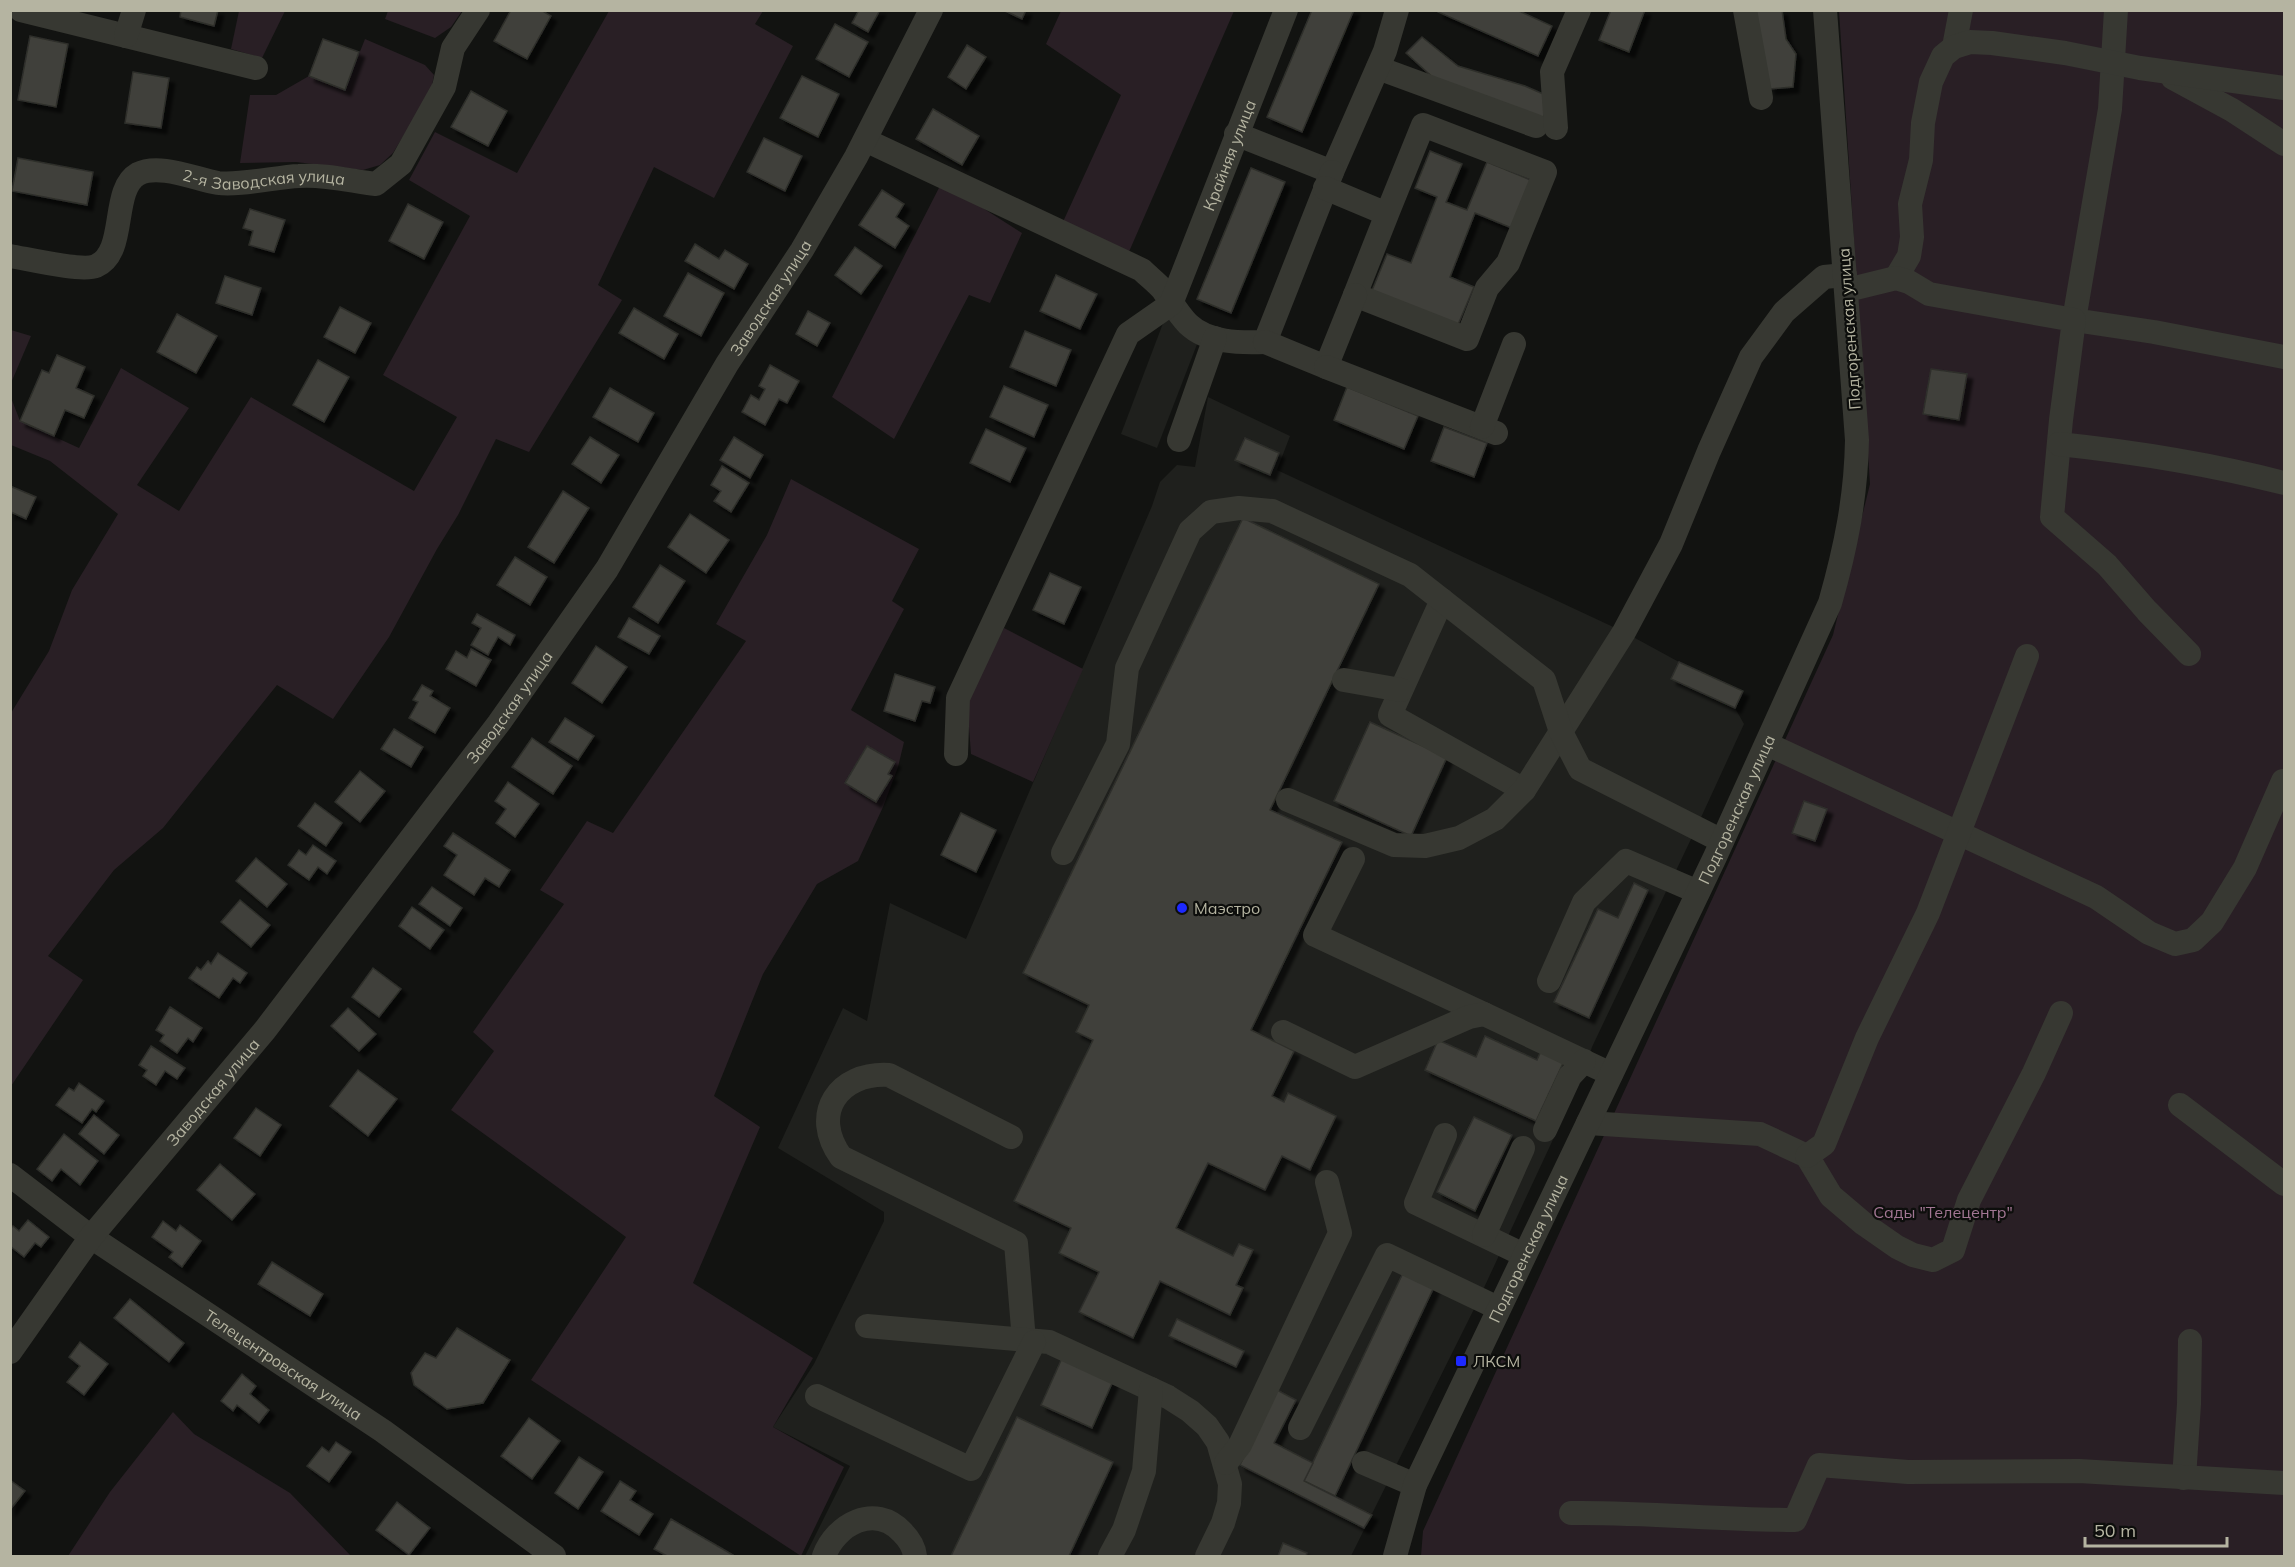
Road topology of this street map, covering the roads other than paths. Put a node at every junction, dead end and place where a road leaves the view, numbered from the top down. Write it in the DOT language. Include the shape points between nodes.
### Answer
graph roads {
  1 [pos="21,10"];
  2 [pos="134,10"];
  3 [pos="478,10"];
  4 [pos="932,10"];
  5 [pos="1286,10"];
  6 [pos="1397,10"];
  7 [pos="1745,10"];
  8 [pos="1825,10"];
  9 [pos="1961,10"];
  10 [pos="2116,10"];
  11 [pos="1579,11"];
  12 [pos="126,36"];
  13 [pos="1954,47"];
  14 [pos="2114,63"];
  15 [pos="256,68"];
  16 [pos="1378,68"];
  17 [pos="2160,71"];
  18 [pos="2284,88"];
  19 [pos="1761,98"];
  20 [pos="1236,135"];
  21 [pos="865,140"];
  22 [pos="2284,144"];
  23 [pos="1329,180"];
  24 [pos="1387,214"];
  25 [pos="10,256"];
  26 [pos="1896,278"];
  27 [pos="1846,283"];
  28 [pos="1355,295"];
  29 [pos="1172,302"];
  30 [pos="2074,320"];
  31 [pos="1215,338"];
  32 [pos="1265,342"];
  33 [pos="1514,344"];
  34 [pos="2284,357"];
  35 [pos="1326,367"];
  36 [pos="1179,441"];
  37 [pos="2059,444"];
  38 [pos="2284,483"];
  39 [pos="1442,600"];
  40 [pos="2189,654"];
  41 [pos="2027,656"];
  42 [pos="1344,680"];
  43 [pos="1401,690"];
  44 [pos="1561,732"];
  45 [pos="1767,744"];
  46 [pos="956,754"];
  47 [pos="2283,782"];
  48 [pos="1524,790"];
  49 [pos="1288,800"];
  50 [pos="1957,832"];
  51 [pos="1722,841"];
  52 [pos="1063,853"];
  53 [pos="1353,859"];
  54 [pos="1698,892"];
  55 [pos="1549,981"];
  56 [pos="2061,1012"];
  57 [pos="1484,1014"];
  58 [pos="1283,1032"];
  59 [pos="1584,1061"];
  60 [pos="1611,1074"];
  61 [pos="2180,1105"];
  62 [pos="1588,1123"];
  63 [pos="1545,1130"];
  64 [pos="1445,1135"];
  65 [pos="1011,1137"];
  66 [pos="1523,1148"];
  67 [pos="1807,1156"];
  68 [pos="2280,1173"];
  69 [pos="10,1175"];
  70 [pos="1327,1182"];
  71 [pos="1484,1235"];
  72 [pos="91,1237"];
  73 [pos="1524,1255"];
  74 [pos="1498,1308"];
  75 [pos="867,1326"];
  76 [pos="1029,1341"];
  77 [pos="2190,1341"];
  78 [pos="10,1352"];
  79 [pos="1150,1389"];
  80 [pos="817,1396"];
  81 [pos="1300,1428"];
  82 [pos="1226,1463"];
  83 [pos="1364,1463"];
  84 [pos="2184,1478"];
  85 [pos="2284,1483"];
  86 [pos="1415,1485"];
  87 [pos="1571,1513"];
  88 [pos="554,1557"];
  89 [pos="824,1557"];
  90 [pos="915,1557"];
  91 [pos="1110,1557"];
  92 [pos="1207,1557"];
  93 [pos="1395,1557"];
  1 -- 12 [label="street"];
  2 -- 12 [label="street"];
  3 -- 25 [label="street, 2-я Заводская улица" via="453,48 444,87 401,164 376,184 302,176 220,183 152,169 136,175 126,186 112,248 95,267"];
  4 -- 21 [label="street, Заводская улица"];
  5 -- 20 [label="street, Крайняя улица"];
  6 -- 16 [label="street"];
  7 -- 19 [label="street"];
  8 -- 27 [label="street, Подгоренская улица"];
  9 -- 13 [label="street"];
  10 -- 14 [label="street"];
  11 -- 16 [label="street" via="1552,72 1546,127"];
  12 -- 15 [label="street"];
  13 -- 14 [label="street" via="1970,42 1992,43"];
  13 -- 26 [label="street" via="1943,56 1931,82 1921,160 1910,204 1909,256"];
  14 -- 17 [label="street"];
  14 -- 30 [label="street" via="2110,109"];
  16 -- 23 [label="street"];
  17 -- 18 [label="street"];
  17 -- 22 [label="street"];
  20 -- 23 [label="street"];
  20 -- 29 [label="street, Крайняя улица"];
  21 -- 29 [label="street" via="1142,270"];
  21 -- 72 [label="street, Заводская улица" via="601,579 499,723 272,1021"];
  23 -- 24 [label="street"];
  23 -- 32 [label="street"];
  24 -- 28 [label="street"];
  24 -- 28 [label="street" via="1423,125 1545,172 1508,263 1487,288 1467,339"];
  26 -- 27 [label="street"];
  26 -- 30 [label="street" via="1929,294"];
  27 -- 44 [label="street" via="1824,277 1784,312 1751,357 1671,544 1624,632"];
  27 -- 45 [label="street, Подгоренская улица" via="1857,440 1850,522 1830,603"];
  28 -- 35 [label="street"];
  29 -- 31 [label="street" via="1190,326"];
  29 -- 46 [label="street" via="1128,334 958,698"];
  30 -- 34 [label="street"];
  30 -- 37 [label="street"];
  31 -- 32 [label="street" via="1239,343"];
  31 -- 36 [label="street"];
  32 -- 35 [label="street"];
  33 -- 35 [label="street" via="1489,430"];
  37 -- 38 [label="street" via="2133,451"];
  37 -- 40 [label="street" via="2052,517 2107,565"];
  39 -- 43 [label="street"];
  39 -- 44 [label="street" via="1544,680"];
  39 -- 52 [label="street" via="1410,575 1272,512 1239,508 1211,512 1190,531 1127,668 1118,744"];
  41 -- 50 [label="street"];
  42 -- 43 [label="street"];
  43 -- 48 [label="street" via="1390,715"];
  44 -- 48 [label="street"];
  44 -- 51 [label="street" via="1580,769"];
  45 -- 50 [label="street"];
  45 -- 51 [label="street, Подгоренская улица"];
  47 -- 50 [label="street" via="2245,868 2212,922 2193,940 2175,944 2149,933 2096,897"];
  48 -- 49 [label="street" via="1495,819 1459,838 1425,846 1394,845"];
  50 -- 67 [label="street" via="1928,913 1867,1038 1824,1144"];
  51 -- 54 [label="street, Подгоренская улица"];
  53 -- 57 [label="street" via="1315,934"];
  54 -- 55 [label="street" via="1626,861 1584,902"];
  54 -- 60 [label="street, Подгоренская улица"];
  56 -- 67 [label="street" via="1969,1200 1953,1250 1933,1260 1897,1247 1830,1196"];
  57 -- 58 [label="street" via="1355,1067"];
  57 -- 59 [label="street"];
  59 -- 60 [label="street"];
  59 -- 63 [label="street" via="1570,1076"];
  60 -- 62 [label="street, Подгоренская улица"];
  61 -- 68 [label="street"];
  62 -- 67 [label="street" via="1760,1134"];
  62 -- 73 [label="street, Подгоренская улица"];
  64 -- 71 [label="street" via="1416,1203"];
  65 -- 76 [label="street" via="890,1075 858,1078 834,1099 829,1114 829,1136 841,1157 1017,1243"];
  66 -- 71 [label="street"];
  69 -- 72 [label="street, Телецентровская улица"];
  70 -- 82 [label="street" via="1340,1233 1240,1445"];
  71 -- 73 [label="street"];
  72 -- 78 [label="street, Заводская улица"];
  72 -- 88 [label="street, Телецентровская улица" via="383,1431"];
  73 -- 74 [label="street, Подгоренская улица"];
  74 -- 81 [label="street" via="1387,1255"];
  74 -- 86 [label="street, Подгоренская улица"];
  75 -- 76 [label="street"];
  76 -- 79 [label="street" via="1049,1342"];
  76 -- 80 [label="street" via="971,1469"];
  77 -- 84 [label="street"];
  79 -- 82 [label="street" via="1190,1411 1207,1426"];
  79 -- 91 [label="street" via="1144,1471 1124,1530"];
  82 -- 92 [label="street" via="1229,1503"];
  83 -- 86 [label="street"];
  84 -- 85 [label="street"];
  84 -- 87 [label="street" via="2079,1471 1908,1473 1819,1465 1795,1520"];
  86 -- 93 [label="street, Подгоренская улица"];
  89 -- 90 [label="street" via="839,1531 868,1518 898,1527 908,1538"];
}
